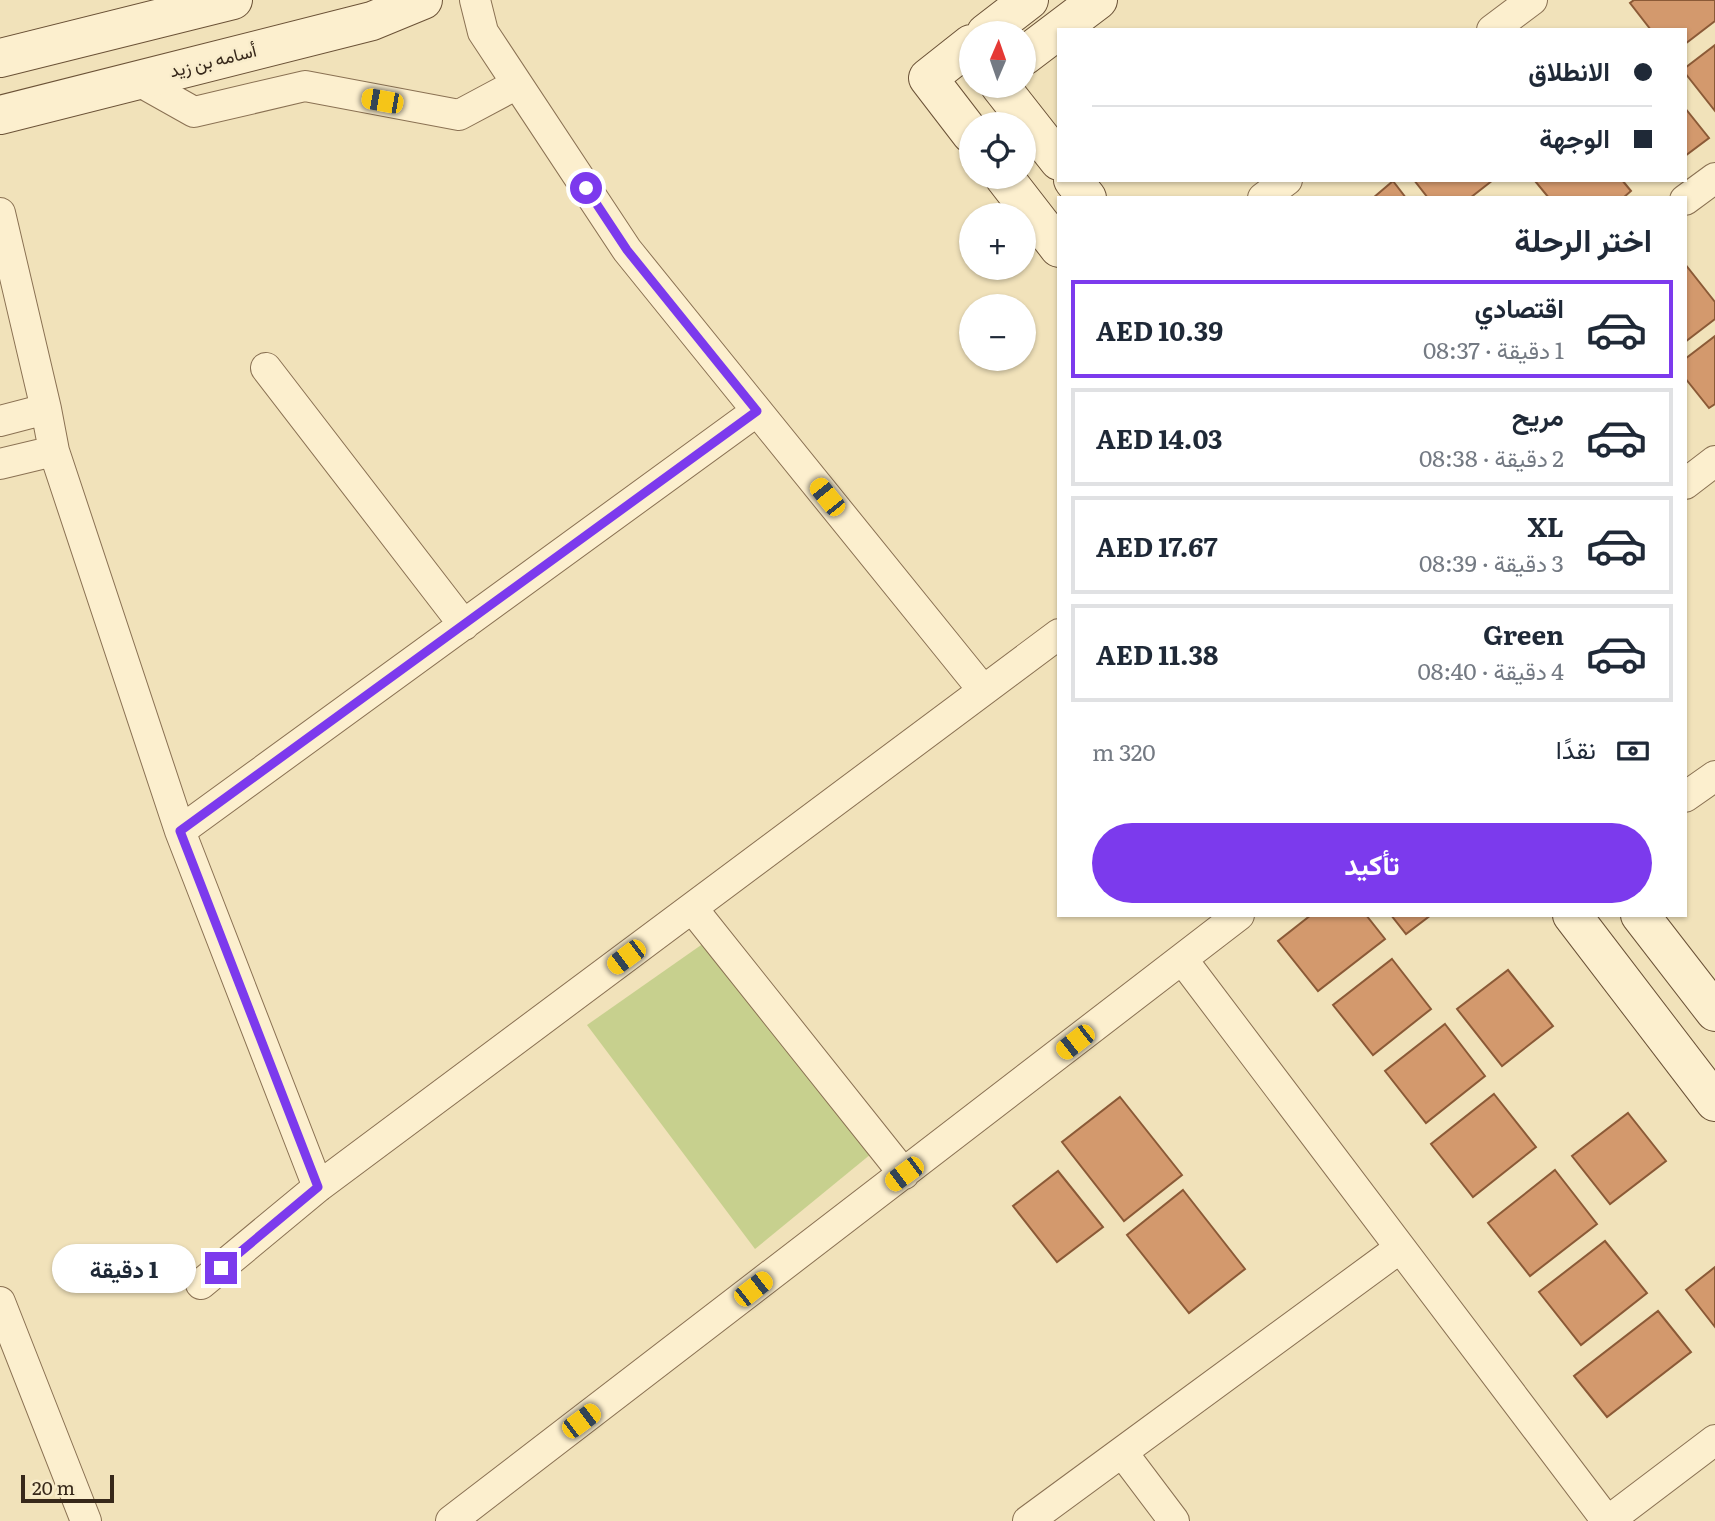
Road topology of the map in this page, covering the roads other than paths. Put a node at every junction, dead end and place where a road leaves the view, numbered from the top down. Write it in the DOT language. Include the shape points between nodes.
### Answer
graph roads {
  1 [pos="233,0"];
  2 [pos="423,0"];
  3 [pos="475,0"];
  4 [pos="1030,0"];
  5 [pos="1098,0"];
  6 [pos="1532,0"];
  7 [pos="1002,21"];
  8 [pos="1061,28"];
  9 [pos="1495,28"];
  10 [pos="1057,31"];
  11 [pos="1036,47"];
  12 [pos="959,53"];
  13 [pos="0,58"];
  14 [pos="137,80"];
  15 [pos="517,84"];
  16 [pos="1009,98"];
  17 [pos="0,115"];
  18 [pos="959,118"];
  19 [pos="1057,158"];
  20 [pos="1715,178"];
  21 [pos="1075,182"];
  22 [pos="1284,182"];
  23 [pos="1013,189"];
  24 [pos="1085,196"];
  25 [pos="1266,196"];
  26 [pos="1687,199"];
  27 [pos="0,213"];
  28 [pos="1057,245"];
  29 [pos="266,368"];
  30 [pos="46,409"];
  31 [pos="757,411"];
  32 [pos="0,421"];
  33 [pos="54,450"];
  34 [pos="1715,461"];
  35 [pos="0,464"];
  36 [pos="1687,482"];
  37 [pos="464,625"];
  38 [pos="1057,635"];
  39 [pos="983,690"];
  40 [pos="1715,776"];
  41 [pos="1687,796"];
  42 [pos="180,831"];
  43 [pos="692,908"];
  44 [pos="1237,917"];
  45 [pos="1574,917"];
  46 [pos="1642,917"];
  47 [pos="1182,959"];
  48 [pos="1715,1012"];
  49 [pos="1715,1102"];
  50 [pos="904,1174"];
  51 [pos="318,1187"];
  52 [pos="1400,1248"];
  53 [pos="201,1284"];
  54 [pos="0,1303"];
  55 [pos="1715,1440"];
  56 [pos="1122,1452"];
  57 [pos="86,1521"];
  58 [pos="452,1521"];
  59 [pos="1028,1521"];
  60 [pos="1174,1521"];
  61 [pos="1608,1521"];
  1 -- 13 [label="street"];
  2 -- 14 [label="street, أسامه بن زيد" via="372,21"];
  3 -- 15 [label="street" via="482,32"];
  4 -- 7 [label="street"];
  5 -- 8 [label="street"];
  6 -- 9 [label="street"];
  10 -- 11 [label="street"];
  12 -- 18 [label="street" via="928,78"];
  14 -- 15 [label="street" via="194,112 305,86 459,115"];
  14 -- 17 [label="street, أسامه بن زيد"];
  15 -- 31 [label="street" via="627,250"];
  16 -- 19 [label="street"];
  20 -- 26 [label="street"];
  21 -- 24 [label="street"];
  22 -- 25 [label="street"];
  23 -- 28 [label="street"];
  27 -- 30 [label="street"];
  29 -- 37 [label="street"];
  30 -- 32 [label="street"];
  30 -- 33 [label="street"];
  31 -- 37 [label="street"];
  31 -- 39 [label="street"];
  33 -- 35 [label="street"];
  33 -- 42 [label="street"];
  34 -- 36 [label="street"];
  37 -- 42 [label="street"];
  38 -- 39 [label="street"];
  39 -- 43 [label="street"];
  40 -- 41 [label="street"];
  42 -- 51 [label="street"];
  43 -- 50 [label="street"];
  43 -- 51 [label="street"];
  44 -- 47 [label="street"];
  45 -- 49 [label="street"];
  46 -- 48 [label="street"];
  47 -- 50 [label="street"];
  47 -- 52 [label="street"];
  50 -- 58 [label="street"];
  51 -- 53 [label="street"];
  52 -- 56 [label="street"];
  52 -- 61 [label="street"];
  54 -- 57 [label="street"];
  55 -- 61 [label="street"];
  56 -- 59 [label="street"];
  56 -- 60 [label="street"];
}
